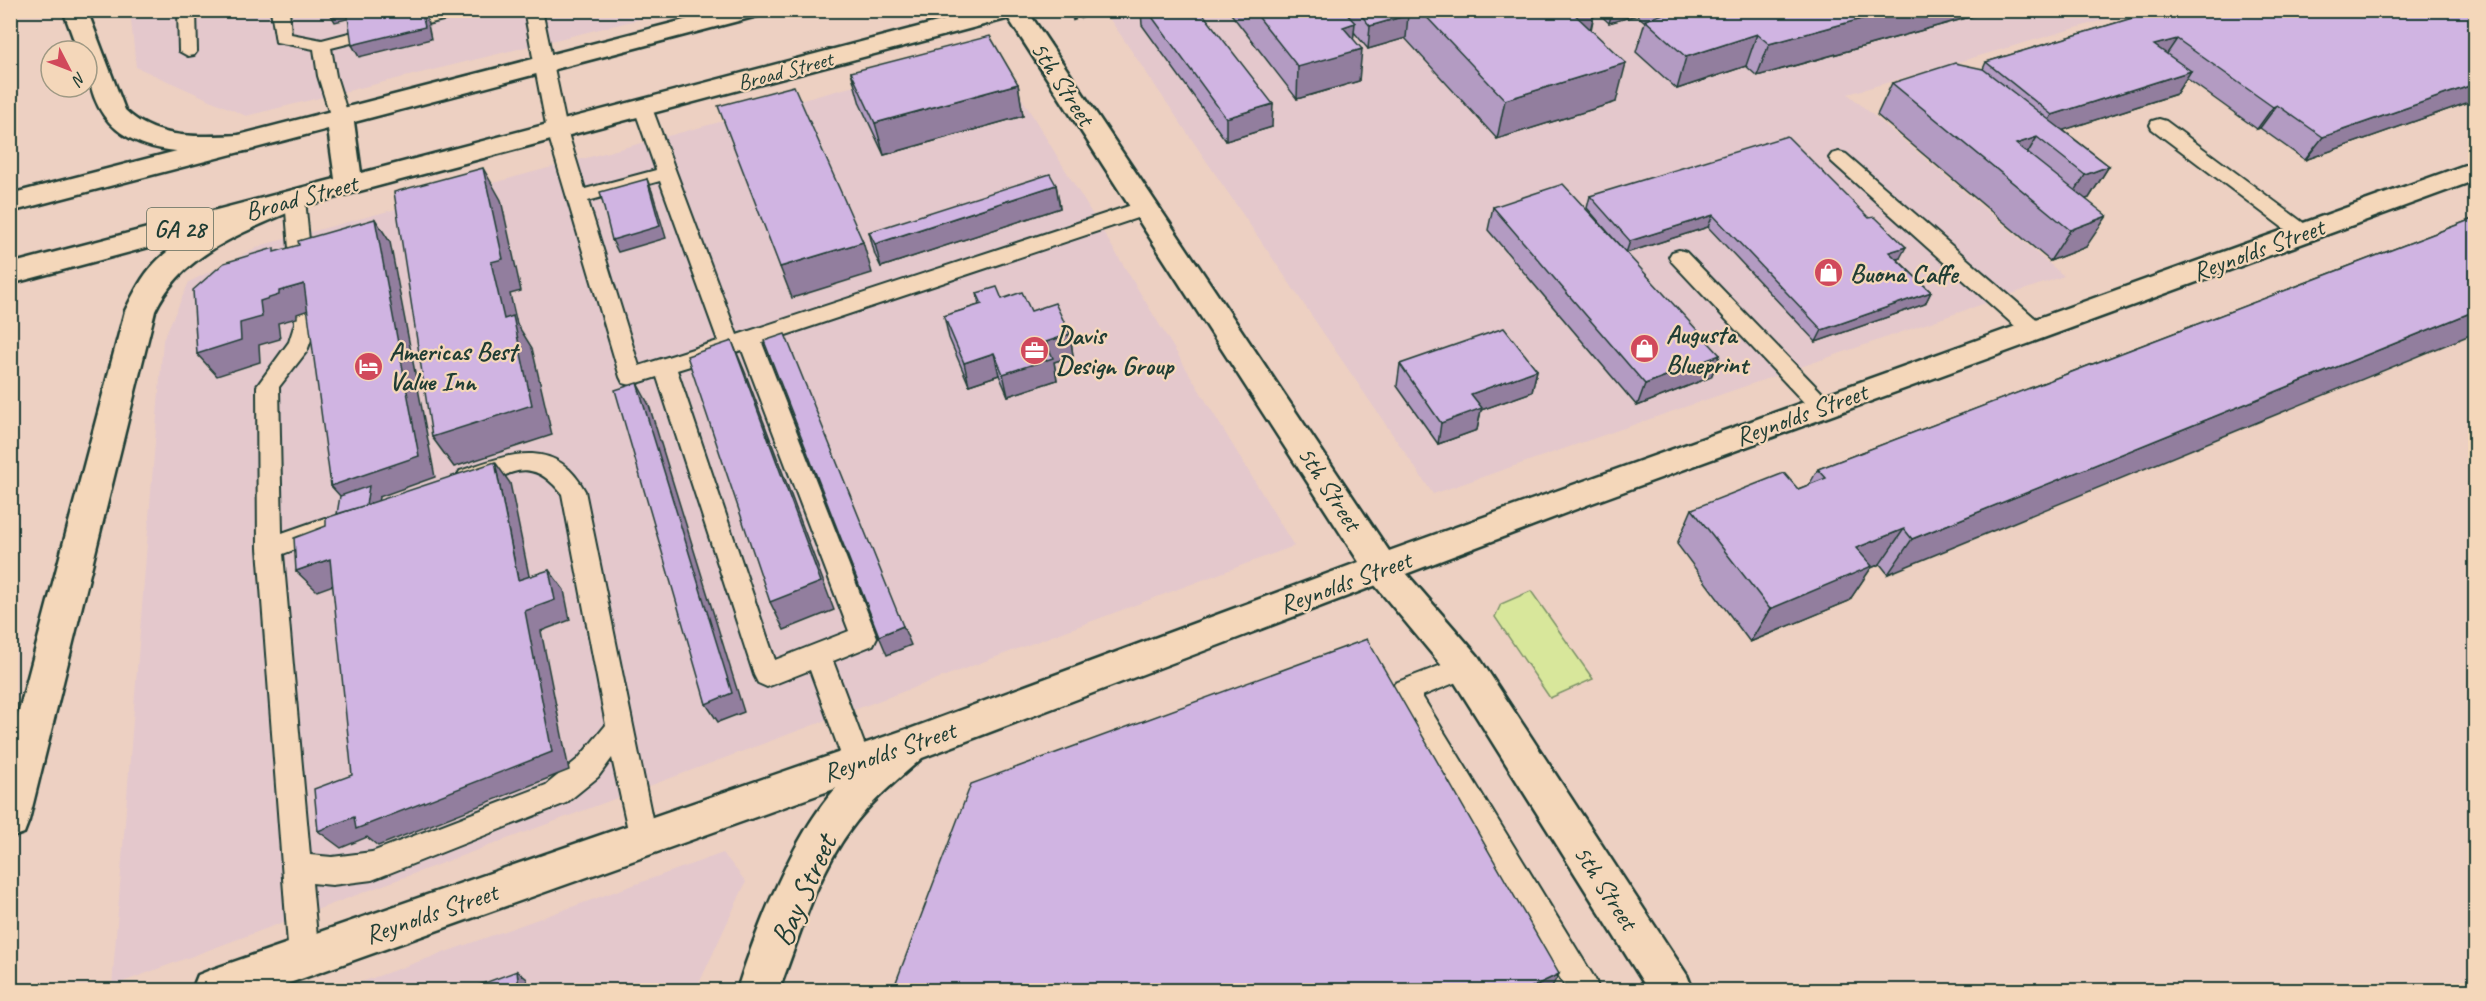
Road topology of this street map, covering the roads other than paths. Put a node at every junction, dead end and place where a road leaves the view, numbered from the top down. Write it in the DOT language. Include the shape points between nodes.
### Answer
graph roads {
  1 [pos="75,10"];
  2 [pos="187,10"];
  3 [pos="280,10"];
  4 [pos="461,10"];
  5 [pos="533,10"];
  6 [pos="753,10"];
  7 [pos="1014,10"];
  8 [pos="322,45"];
  9 [pos="188,51"];
  10 [pos="542,65"];
  11 [pos="643,108"];
  12 [pos="340,118"];
  13 [pos="2160,125"];
  14 [pos="557,130"];
  15 [pos="245,142"];
  16 [pos="1839,158"];
  17 [pos="2475,170"];
  18 [pos="667,173"];
  19 [pos="349,184"];
  20 [pos="577,198"];
  21 [pos="295,199"];
  22 [pos="10,202"];
  23 [pos="1145,208"];
  24 [pos="2302,232"];
  25 [pos="1679,257"];
  26 [pos="10,274"];
  27 [pos="2034,330"];
  28 [pos="740,342"];
  29 [pos="665,367"];
  30 [pos="1821,406"];
  31 [pos="447,486"];
  32 [pos="347,521"];
  33 [pos="270,548"];
  34 [pos="1381,568"];
  35 [pos="818,655"];
  36 [pos="1465,667"];
  37 [pos="620,728"];
  38 [pos="909,746"];
  39 [pos="857,762"];
  40 [pos="10,820"];
  41 [pos="642,838"];
  42 [pos="297,868"];
  43 [pos="304,958"];
  44 [pos="213,990"];
  45 [pos="758,990"];
  46 [pos="1584,990"];
  47 [pos="1672,990"];
  1 -- 15 [label="main road" via="113,113 123,126 146,138"];
  2 -- 9 [label="lane"];
  3 -- 8 [label="lane" via="282,38"];
  4 -- 8 [label="lane"];
  5 -- 10 [label="lane"];
  6 -- 10 [label="main road"];
  7 -- 11 [label="main road, Broad Street"];
  7 -- 23 [label="main road, 5th Street"];
  8 -- 12 [label="lane"];
  10 -- 12 [label="main road"];
  10 -- 14 [label="lane"];
  11 -- 14 [label="main road, Broad Street"];
  11 -- 18 [label="lane"];
  12 -- 15 [label="main road"];
  12 -- 19 [label="main road"];
  13 -- 24 [label="lane"];
  14 -- 19 [label="main road, Broad Street"];
  14 -- 20 [label="lane"];
  15 -- 22 [label="main road"];
  16 -- 27 [label="lane"];
  17 -- 24 [label="main road, Reynolds Street"];
  18 -- 20 [label="lane"];
  18 -- 28 [label="lane"];
  19 -- 21 [label="main road, Broad Street / GA 28"];
  20 -- 29 [label="lane" via="631,377"];
  21 -- 26 [label="main road, Broad Street / GA 28"];
  21 -- 33 [label="lane" via="306,323 299,345 268,386"];
  21 -- 40 [label="main road" via="191,250 166,269 140,310"];
  23 -- 28 [label="lane"];
  23 -- 34 [label="main road, 5th Street"];
  24 -- 27 [label="main road, Reynolds Street"];
  25 -- 30 [label="lane"];
  27 -- 30 [label="main road, Reynolds Street"];
  28 -- 29 [label="lane"];
  28 -- 35 [label="lane" via="864,637"];
  29 -- 35 [label="lane" via="767,675"];
  30 -- 34 [label="main road, Reynolds Street"];
  31 -- 37 [label="lane" via="513,463 542,462 562,474 573,491"];
  32 -- 33 [label="lane"];
  33 -- 42 [label="lane"];
  34 -- 36 [label="main road, 5th Street"];
  34 -- 38 [label="main road, Reynolds Street"];
  35 -- 39 [label="lane"];
  36 -- 46 [label="lane" via="1404,691"];
  36 -- 47 [label="main road, 5th Street"];
  37 -- 41 [label="lane"];
  37 -- 42 [label="lane" via="588,768 556,794 372,866 332,871"];
  38 -- 39 [label="main road, Reynolds Street"];
  38 -- 45 [label="main road, Bay Street" via="850,802 813,853"];
  39 -- 41 [label="main road, Reynolds Street"];
  41 -- 43 [label="main road, Reynolds Street"];
  42 -- 43 [label="lane"];
  43 -- 44 [label="main road, Reynolds Street"];
}
